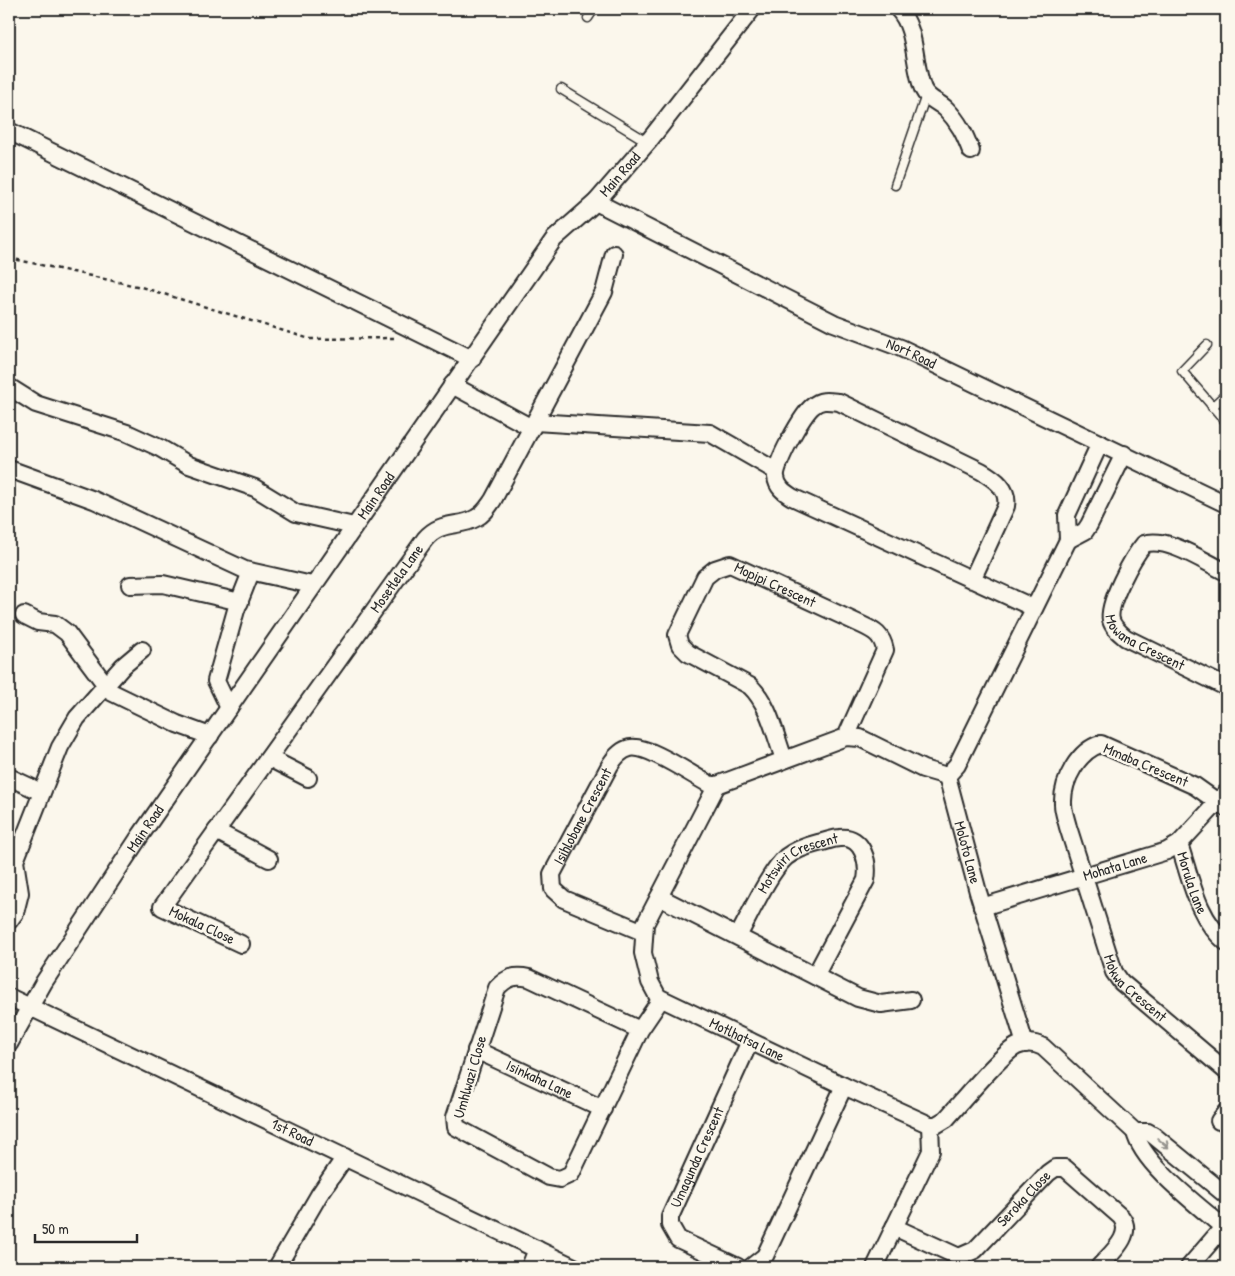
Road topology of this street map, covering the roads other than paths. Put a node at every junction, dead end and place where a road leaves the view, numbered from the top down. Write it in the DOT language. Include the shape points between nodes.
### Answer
graph roads {
  1 [pos="594,9"];
  2 [pos="752,9"];
  3 [pos="898,9"];
  4 [pos="588,18"];
  5 [pos="561,89"];
  6 [pos="926,95"];
  7 [pos="9,131"];
  8 [pos="648,142"];
  9 [pos="972,152"];
  10 [pos="895,185"];
  11 [pos="596,202"];
  12 [pos="614,254"];
  13 [pos="1207,345"];
  14 [pos="472,359"];
  15 [pos="452,385"];
  16 [pos="9,387"];
  17 [pos="1226,394"];
  18 [pos="1212,407"];
  19 [pos="1226,422"];
  20 [pos="533,425"];
  21 [pos="1100,443"];
  22 [pos="1124,454"];
  23 [pos="9,469"];
  24 [pos="776,471"];
  25 [pos="1081,482"];
  26 [pos="1106,494"];
  27 [pos="1226,504"];
  28 [pos="354,526"];
  29 [pos="1068,540"];
  30 [pos="252,572"];
  31 [pos="1226,572"];
  32 [pos="972,580"];
  33 [pos="130,585"];
  34 [pos="312,585"];
  35 [pos="240,602"];
  36 [pos="1034,608"];
  37 [pos="24,615"];
  38 [pos="142,650"];
  39 [pos="106,685"];
  40 [pos="1226,687"];
  41 [pos="229,708"];
  42 [pos="210,736"];
  43 [pos="846,737"];
  44 [pos="269,758"];
  45 [pos="784,759"];
  46 [pos="947,776"];
  47 [pos="308,778"];
  48 [pos="10,782"];
  49 [pos="717,785"];
  50 [pos="40,792"];
  51 [pos="1224,801"];
  52 [pos="216,831"];
  53 [pos="1179,844"];
  54 [pos="269,859"];
  55 [pos="1084,877"];
  56 [pos="659,897"];
  57 [pos="162,907"];
  58 [pos="982,907"];
  59 [pos="9,921"];
  60 [pos="643,932"];
  61 [pos="738,936"];
  62 [pos="1226,942"];
  63 [pos="241,944"];
  64 [pos="815,976"];
  65 [pos="9,997"];
  66 [pos="661,999"];
  67 [pos="911,1000"];
  68 [pos="30,1006"];
  69 [pos="640,1030"];
  70 [pos="750,1041"];
  71 [pos="9,1044"];
  72 [pos="1025,1044"];
  73 [pos="476,1050"];
  74 [pos="1226,1071"];
  75 [pos="844,1086"];
  76 [pos="603,1109"];
  77 [pos="930,1125"];
  78 [pos="1135,1132"];
  79 [pos="345,1157"];
  80 [pos="1220,1190"];
  81 [pos="1199,1205"];
  82 [pos="1225,1225"];
  83 [pos="894,1227"];
  84 [pos="537,1249"];
  85 [pos="276,1267"];
  86 [pos="530,1267"];
  87 [pos="574,1267"];
  88 [pos="738,1267"];
  89 [pos="751,1267"];
  90 [pos="875,1267"];
  91 [pos="1099,1267"];
  92 [pos="1188,1267"];
  1 -- 4 [label="lane"];
  2 -- 8 [label="street, Main Road"];
  3 -- 6 [label="street" via="910,34"];
  5 -- 8 [label="lane"];
  6 -- 9 [label="street" via="957,121"];
  6 -- 10 [label="lane"];
  7 -- 14 [label="street"];
  8 -- 11 [label="street, Main Road"];
  11 -- 14 [label="street, Main Road" via="554,239"];
  11 -- 21 [label="street, Nort Road" via="834,323 901,348"];
  12 -- 20 [label="street, Mosetlela Lane" via="604,292"];
  13 -- 18 [label="lane" via="1182,371"];
  14 -- 15 [label="street, Main Road"];
  15 -- 20 [label="street"];
  15 -- 28 [label="street, Main Road"];
  16 -- 28 [label="street" via="36,404 127,433 189,465 255,488 296,512"];
  17 -- 18 [label="lane"];
  18 -- 19 [label="lane"];
  20 -- 24 [label="street" via="710,433"];
  20 -- 44 [label="street, Mosetlela Lane" via="484,512 475,519 431,532"];
  21 -- 22 [label="street, Nort Road"];
  21 -- 25 [label="street"];
  22 -- 26 [label="street"];
  22 -- 27 [label="street, Nort Road"];
  23 -- 30 [label="street" via="94,500"];
  24 -- 32 [label="street" via="778,485 792,497"];
  24 -- 32 [label="street" via="808,411 826,400 839,402 992,477 1008,498"];
  25 -- 26 [label="street"];
  25 -- 29 [label="street" via="1067,515"];
  26 -- 29 [label="street" via="1085,531"];
  28 -- 34 [label="street, Main Road"];
  29 -- 36 [label="street"];
  30 -- 34 [label="street"];
  30 -- 35 [label="street"];
  31 -- 40 [label="street, Mowana Crescent" via="1164,543 1152,541 1144,544 1112,603 1111,618 1115,628 1126,638"];
  32 -- 36 [label="street"];
  33 -- 35 [label="street" via="163,584"];
  34 -- 41 [label="street, Main Road"];
  35 -- 41 [label="street" via="216,681"];
  36 -- 46 [label="street" via="957,766"];
  37 -- 39 [label="street" via="38,622 55,624 67,633"];
  38 -- 39 [label="street"];
  39 -- 42 [label="street" via="124,699"];
  39 -- 50 [label="street" via="70,728"];
  41 -- 42 [label="street, Main Road"];
  42 -- 68 [label="street, Main Road" via="108,884"];
  43 -- 45 [label="street"];
  43 -- 45 [label="street, Mopipi Crescent" via="885,650 883,640 862,625 730,564 715,569 705,577 677,635 680,645 688,653 756,692"];
  43 -- 46 [label="street" via="860,738 924,769"];
  44 -- 47 [label="street"];
  44 -- 52 [label="street, Mosetlela Lane"];
  45 -- 49 [label="street"];
  46 -- 58 [label="street, Moloto Lane"];
  48 -- 50 [label="street"];
  49 -- 56 [label="street"];
  49 -- 60 [label="street, Isihlobane Crescent" via="648,750 631,748 623,751 610,765 552,874 554,889 564,899"];
  50 -- 59 [label="street" via="15,861 20,892 15,914"];
  51 -- 53 [label="street, Mohata Lane"];
  51 -- 55 [label="street, Mmaba Crescent" via="1101,744 1084,751 1064,792 1063,805"];
  52 -- 54 [label="street"];
  52 -- 57 [label="street, Mosetlela Lane"];
  53 -- 55 [label="street, Mohata Lane" via="1167,851"];
  53 -- 62 [label="street, Morula Lane" via="1203,914"];
  55 -- 58 [label="street, Mohata Lane"];
  55 -- 74 [label="street, Mokwa Crescent" via="1114,972 1121,982"];
  56 -- 60 [label="street"];
  56 -- 61 [label="street"];
  57 -- 63 [label="street, Mokala Close"];
  58 -- 72 [label="street, Moloto Lane"];
  60 -- 66 [label="street" via="646,969"];
  61 -- 64 [label="street"];
  61 -- 64 [label="street, Motswiri Crescent" via="786,857 802,847 842,837 854,841 864,853 868,866 866,880"];
  64 -- 67 [label="street" via="858,998 881,1004"];
  65 -- 68 [label="street, 1st Road"];
  66 -- 69 [label="street, Umhlwazi Close"];
  66 -- 70 [label="street, Motlhatsa Lane"];
  68 -- 71 [label="street, Main Road"];
  68 -- 79 [label="street, 1st Road"];
  69 -- 73 [label="street, Umhlwazi Close" via="529,978 514,976 497,988"];
  69 -- 76 [label="street, Umhlwazi Close"];
  70 -- 75 [label="street, Motlhatsa Lane"];
  70 -- 88 [label="street, Umagunda Crescent" via="670,1217 670,1225 678,1239"];
  72 -- 77 [label="street" via="1010,1050 946,1119"];
  72 -- 78 [label="street" via="1043,1047"];
  73 -- 76 [label="street, Isinkaha Lane"];
  73 -- 76 [label="street, Umhlwazi Close" via="455,1117 456,1126 549,1177 566,1177 575,1169"];
  75 -- 77 [label="street, Motlhatsa Lane"];
  75 -- 89 [label="street" via="765,1256"];
  77 -- 83 [label="street" via="931,1151"];
  78 -- 80 [label="street, one-way" via="1153,1135"];
  78 -- 81 [label="street" via="1140,1149"];
  79 -- 84 [label="street, 1st Road"];
  79 -- 85 [label="street"];
  80 -- 81 [label="street"];
  81 -- 82 [label="street"];
  82 -- 92 [label="street"];
  83 -- 90 [label="street"];
  83 -- 91 [label="street, Seroka Close" via="960,1257 968,1255 1048,1173 1056,1168 1065,1168 1121,1217 1126,1226 1125,1236"];
  84 -- 86 [label="street"];
  84 -- 87 [label="street, 1st Road"];
}
